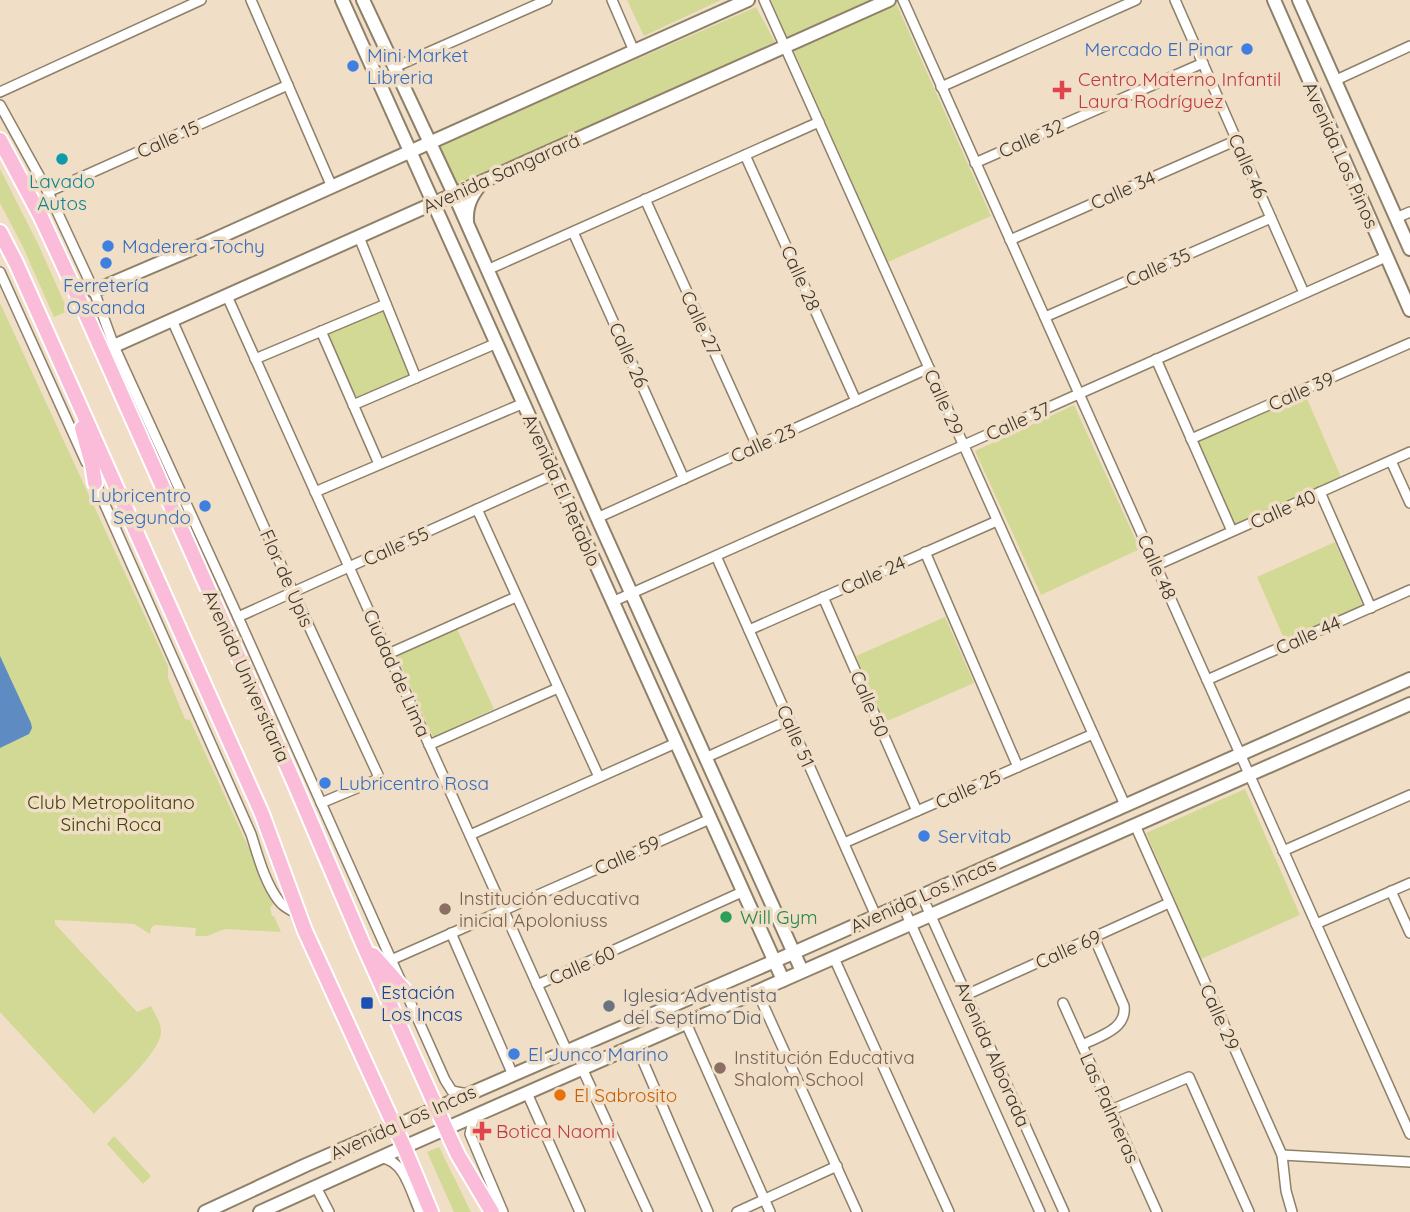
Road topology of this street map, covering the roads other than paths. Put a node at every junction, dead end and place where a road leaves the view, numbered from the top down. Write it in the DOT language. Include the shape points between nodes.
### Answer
graph roads {
  1 [pos="201,0"];
  2 [pos="251,0"];
  3 [pos="342,0"];
  4 [pos="363,0"];
  5 [pos="547,0"];
  6 [pos="612,0"];
  7 [pos="748,0"];
  8 [pos="764,0"];
  9 [pos="889,0"];
  10 [pos="903,0"];
  11 [pos="1136,0"];
  12 [pos="1175,0"];
  13 [pos="1274,0"];
  14 [pos="1302,1"];
  15 [pos="1316,40"];
  16 [pos="785,45"];
  17 [pos="1410,46"];
  18 [pos="1295,48"];
  19 [pos="634,51"];
  20 [pos="1203,63"];
  21 [pos="395,67"];
  22 [pos="1334,80"];
  23 [pos="288,85"];
  24 [pos="941,87"];
  25 [pos="0,92"];
  26 [pos="0,105"];
  27 [pos="819,122"];
  28 [pos="1237,140"];
  29 [pos="0,141"];
  30 [pos="430,143"];
  31 [pos="410,152"];
  32 [pos="745,155"];
  33 [pos="975,163"];
  34 [pos="484,181"];
  35 [pos="332,187"];
  36 [pos="48,192"];
  37 [pos="454,194"];
  38 [pos="645,200"];
  39 [pos="433,204"];
  40 [pos="1410,212"];
  41 [pos="1271,218"];
  42 [pos="1396,218"];
  43 [pos="467,226"];
  44 [pos="0,232"];
  45 [pos="573,232"];
  46 [pos="359,237"];
  47 [pos="1010,240"];
  48 [pos="1410,249"];
  49 [pos="1386,257"];
  50 [pos="487,270"];
  51 [pos="0,272"];
  52 [pos="94,291"];
  53 [pos="1304,293"];
  54 [pos="227,296"];
  55 [pos="386,304"];
  56 [pos="1410,310"];
  57 [pos="1045,317"];
  58 [pos="172,320"];
  59 [pos="321,331"];
  60 [pos="1410,342"];
  61 [pos="497,343"];
  62 [pos="114,346"];
  63 [pos="255,359"];
  64 [pos="1156,359"];
  65 [pos="929,368"];
  66 [pos="416,378"];
  67 [pos="1079,394"];
  68 [pos="856,401"];
  69 [pos="524,403"];
  70 [pos="80,405"];
  71 [pos="353,405"];
  72 [pos="1191,439"];
  73 [pos="963,445"];
  74 [pos="757,446"];
  75 [pos="1410,452"];
  76 [pos="1391,461"];
  77 [pos="379,464"];
  78 [pos="555,474"];
  79 [pos="684,479"];
  80 [pos="95,483"];
  81 [pos="316,492"];
  82 [pos="1320,492"];
  83 [pos="1410,503"];
  84 [pos="477,509"];
  85 [pos="597,518"];
  86 [pos="997,521"];
  87 [pos="1232,531"];
  88 [pos="925,552"];
  89 [pos="716,556"];
  90 [pos="1157,565"];
  91 [pos="349,567"];
  92 [pos="1410,590"];
  93 [pos="293,592"];
  94 [pos="631,594"];
  95 [pos="516,597"];
  96 [pos="823,597"];
  97 [pos="612,602"];
  98 [pos="1371,608"];
  99 [pos="238,617"];
  100 [pos="749,630"];
  101 [pos="388,654"];
  102 [pos="1410,679"];
  103 [pos="1207,680"];
  104 [pos="558,688"];
  105 [pos="1410,704"];
  106 [pos="789,720"];
  107 [pos="1093,734"];
  108 [pos="676,743"];
  109 [pos="429,745"];
  110 [pos="1240,755"];
  111 [pos="705,758"];
  112 [pos="1018,767"];
  113 [pos="1249,775"];
  114 [pos="599,778"];
  115 [pos="1181,781"];
  116 [pos="1410,795"];
  117 [pos="1190,801"];
  118 [pos="321,803"];
  119 [pos="1125,804"];
  120 [pos="917,811"];
  121 [pos="710,819"];
  122 [pos="1135,825"];
  123 [pos="470,835"];
  124 [pos="844,844"];
  125 [pos="1283,851"];
  126 [pos="1410,883"];
  127 [pos="1391,891"];
  128 [pos="743,892"];
  129 [pos="922,896"];
  130 [pos="1169,903"];
  131 [pos="902,905"];
  132 [pos="503,910"];
  133 [pos="298,914"];
  134 [pos="930,915"];
  135 [pos="876,916"];
  136 [pos="911,924"];
  137 [pos="1316,924"];
  138 [pos="452,933"];
  139 [pos="1410,933"];
  140 [pos="1094,937"];
  141 [pos="363,944"];
  142 [pos="793,953"];
  143 [pos="834,958"];
  144 [pos="391,960"];
  145 [pos="774,962"];
  146 [pos="802,971"];
  147 [pos="783,980"];
  148 [pos="537,985"];
  149 [pos="404,990"];
  150 [pos="757,991"];
  151 [pos="966,995"];
  152 [pos="1063,1003"];
  153 [pos="686,1023"];
  154 [pos="584,1044"];
  155 [pos="636,1045"];
  156 [pos="1082,1045"];
  157 [pos="566,1051"];
  158 [pos="587,1066"];
  159 [pos="513,1074"];
  160 [pos="527,1093"];
  161 [pos="468,1094"];
  162 [pos="437,1107"];
  163 [pos="1111,1110"];
  164 [pos="479,1114"];
  165 [pos="394,1126"];
  166 [pos="446,1129"];
  167 [pos="1410,1134"];
  168 [pos="404,1147"];
  169 [pos="1282,1155"];
  170 [pos="379,1158"];
  171 [pos="1410,1162"];
  172 [pos="836,1166"];
  173 [pos="316,1187"];
  174 [pos="254,1189"];
  175 [pos="765,1199"];
  176 [pos="262,1211"];
  177 [pos="205,1212"];
  178 [pos="329,1212"];
  179 [pos="419,1212"];
  180 [pos="431,1212"];
  181 [pos="492,1212"];
  182 [pos="503,1212"];
  183 [pos="580,1212"];
  184 [pos="648,1212"];
  185 [pos="708,1212"];
  186 [pos="737,1212"];
  187 [pos="770,1212"];
  188 [pos="857,1212"];
  189 [pos="949,1212"];
  190 [pos="1040,1212"];
  191 [pos="1064,1212"];
  192 [pos="1157,1212"];
  193 [pos="1250,1212"];
  194 [pos="1292,1212"];
  1 -- 25 [label="street"];
  2 -- 23 [label="street"];
  3 -- 31 [label="main road, Avenida El Retablo"];
  4 -- 21 [label="main road, Avenida El Retablo"];
  5 -- 21 [label="street"];
  6 -- 19 [label="street"];
  7 -- 19 [label="main road"];
  8 -- 16 [label="street, Calle 29"];
  9 -- 16 [label="main road, Avenida Sangarará"];
  10 -- 24 [label="street, Calle 48"];
  11 -- 24 [label="street"];
  12 -- 20 [label="street, Calle 46"];
  13 -- 18 [label="main road, Avenida Los Pinos"];
  14 -- 15 [label="main road, Avenida Los Pinos"];
  15 -- 18 [label="main road"];
  15 -- 22 [label="main road, Avenida Los Pinos"];
  16 -- 27 [label="street, Calle 29"];
  16 -- 34 [label="main road, Avenida Sangarará"];
  17 -- 22 [label="street"];
  18 -- 49 [label="main road, Avenida Los Pinos"];
  19 -- 30 [label="main road"];
  20 -- 28 [label="street, Calle 46"];
  20 -- 33 [label="street, Calle 32"];
  21 -- 30 [label="main road, Avenida El Retablo"];
  22 -- 42 [label="main road, Avenida Los Pinos"];
  23 -- 35 [label="street"];
  23 -- 36 [label="street, Calle 15"];
  24 -- 33 [label="street, Calle 48"];
  26 -- 36 [label="street, Avenida Universitaria"];
  27 -- 32 [label="street"];
  27 -- 65 [label="street, Calle 29"];
  28 -- 41 [label="street, Calle 46"];
  28 -- 47 [label="street, Calle 34"];
  29 -- 141 [label="main road, Avenida Universitaria" via="79,299"];
  30 -- 31 [label="main road"];
  30 -- 37 [label="main road, Avenida El Retablo"];
  31 -- 35 [label="main road"];
  31 -- 39 [label="main road, Avenida El Retablo"];
  32 -- 38 [label="street"];
  32 -- 68 [label="street, Calle 28"];
  33 -- 47 [label="street, Calle 48"];
  34 -- 37 [label="main road, Avenida Sangarará"];
  34 -- 43 [label="main road" via="468,204"];
  35 -- 52 [label="main road"];
  36 -- 52 [label="street, Avenida Universitaria"];
  37 -- 39 [label="main road, Avenida Sangarará"];
  37 -- 43 [label="main road, Avenida El Retablo"];
  38 -- 45 [label="street"];
  38 -- 74 [label="street, Calle 27"];
  39 -- 46 [label="main road, Avenida Sangarará"];
  39 -- 61 [label="main road, Avenida El Retablo"];
  40 -- 42 [label="street"];
  41 -- 53 [label="street, Calle 46"];
  41 -- 57 [label="street, Calle 35"];
  42 -- 48 [label="main road, Avenida Los Pinos"];
  43 -- 50 [label="main road, Avenida El Retablo"];
  44 -- 70 [label="main road"];
  45 -- 50 [label="street"];
  45 -- 79 [label="street, Calle 26"];
  46 -- 54 [label="main road, Avenida Sangarará"];
  46 -- 55 [label="street"];
  47 -- 57 [label="street, Calle 48"];
  49 -- 53 [label="street, Calle 37"];
  49 -- 56 [label="main road, Avenida Los Pinos"];
  50 -- 85 [label="main road, Avenida El Retablo"];
  51 -- 80 [label="street"];
  52 -- 62 [label="street, Avenida Universitaria"];
  53 -- 64 [label="street, Calle 37"];
  54 -- 58 [label="main road, Avenida Sangarará"];
  54 -- 63 [label="street, Ciudad de Lima"];
  55 -- 59 [label="street"];
  55 -- 66 [label="street"];
  57 -- 67 [label="street, Calle 48"];
  58 -- 62 [label="main road, Avenida Sangarará"];
  58 -- 93 [label="street, Flor de Upis"];
  59 -- 63 [label="street"];
  59 -- 71 [label="street"];
  60 -- 72 [label="street, Calle 39"];
  61 -- 66 [label="street"];
  61 -- 69 [label="main road, Avenida El Retablo"];
  62 -- 99 [label="street, Avenida Universitaria"];
  63 -- 81 [label="street, Ciudad de Lima"];
  64 -- 67 [label="street, Calle 37"];
  64 -- 72 [label="street"];
  65 -- 68 [label="street, Calle 23"];
  65 -- 73 [label="street, Calle 29"];
  66 -- 71 [label="street"];
  67 -- 73 [label="street, Calle 37"];
  67 -- 90 [label="street, Calle 48"];
  68 -- 74 [label="street, Calle 23"];
  69 -- 77 [label="street"];
  69 -- 78 [label="main road, Avenida El Retablo"];
  70 -- 80 [label="main road"];
  70 -- 133 [label="main road" via="262,814"];
  71 -- 77 [label="street"];
  72 -- 87 [label="street"];
  73 -- 86 [label="street, Calle 29"];
  73 -- 89 [label="street, Calle 37"];
  74 -- 79 [label="street, Calle 23"];
  75 -- 76 [label="street, Calle 40"];
  76 -- 82 [label="street, Calle 40"];
  76 -- 83 [label="street"];
  77 -- 81 [label="street"];
  78 -- 84 [label="street, Calle 55"];
  78 -- 97 [label="main road, Avenida El Retablo"];
  79 -- 85 [label="street, Calle 23"];
  80 -- 133 [label="street" via="262,869 279,902"];
  81 -- 91 [label="street, Ciudad de Lima"];
  82 -- 87 [label="street, Calle 40"];
  82 -- 98 [label="street"];
  84 -- 91 [label="street, Calle 55"];
  84 -- 95 [label="street"];
  85 -- 94 [label="main road, Avenida El Retablo"];
  86 -- 88 [label="street, Calle 24"];
  86 -- 107 [label="street, Calle 29"];
  87 -- 90 [label="street, Calle 40"];
  88 -- 96 [label="street, Calle 24"];
  88 -- 112 [label="street"];
  89 -- 94 [label="street, Calle 37"];
  89 -- 100 [label="street, Calle 51"];
  90 -- 103 [label="street, Calle 48"];
  91 -- 93 [label="street, Calle 55"];
  91 -- 101 [label="street, Ciudad de Lima"];
  92 -- 98 [label="street, Calle 44"];
  93 -- 99 [label="street, Calle 55"];
  93 -- 118 [label="street, Flor de Upis" via="378,775 376,780"];
  94 -- 97 [label="street, Calle 37"];
  94 -- 111 [label="main road, Avenida El Retablo"];
  95 -- 101 [label="street"];
  95 -- 104 [label="street"];
  96 -- 100 [label="street, Calle 24"];
  96 -- 120 [label="street, Calle 50"];
  97 -- 108 [label="main road, Avenida El Retablo"];
  98 -- 103 [label="street, Calle 44"];
  99 -- 118 [label="street, Avenida Universitaria"];
  100 -- 106 [label="street, Calle 51"];
  101 -- 109 [label="street, Ciudad de Lima"];
  102 -- 110 [label="main road, Avenida Los Incas"];
  103 -- 110 [label="street, Calle 48"];
  104 -- 109 [label="street"];
  104 -- 114 [label="street"];
  105 -- 113 [label="main road, Avenida Los Incas"];
  106 -- 111 [label="street"];
  106 -- 124 [label="street, Calle 51"];
  107 -- 112 [label="street, Calle 25"];
  107 -- 119 [label="street, Calle 29"];
  108 -- 114 [label="street"];
  108 -- 121 [label="main road, Avenida El Retablo"];
  109 -- 123 [label="street, Ciudad de Lima"];
  110 -- 113 [label="street, Calle 48"];
  110 -- 115 [label="main road, Avenida Los Incas"];
  111 -- 142 [label="main road, Avenida El Retablo"];
  112 -- 120 [label="street, Calle 25"];
  113 -- 117 [label="main road, Avenida Los Incas"];
  113 -- 125 [label="street, Calle 48"];
  114 -- 123 [label="street"];
  115 -- 117 [label="main road"];
  115 -- 119 [label="main road, Avenida Los Incas"];
  116 -- 125 [label="street"];
  117 -- 122 [label="main road, Avenida Los Incas"];
  118 -- 144 [label="street, Avenida Universitaria"];
  119 -- 129 [label="main road, Avenida Los Incas"];
  120 -- 124 [label="street, Calle 25"];
  121 -- 128 [label="main road, Avenida El Retablo"];
  121 -- 132 [label="street, Calle 59"];
  122 -- 130 [label="street, Calle 29"];
  122 -- 134 [label="main road, Avenida Los Incas"];
  123 -- 132 [label="street, Ciudad de Lima"];
  124 -- 135 [label="street, Calle 51"];
  125 -- 137 [label="street, Calle 48"];
  126 -- 127 [label="street"];
  127 -- 137 [label="street"];
  127 -- 139 [label="street"];
  128 -- 145 [label="main road, Avenida El Retablo"];
  128 -- 148 [label="street, Calle 60"];
  129 -- 131 [label="main road, Avenida Los Incas"];
  129 -- 134 [label="street, Avenida Alborada"];
  130 -- 140 [label="street, Calle 69"];
  130 -- 169 [label="street, Calle 29"];
  131 -- 135 [label="main road, Avenida Los Incas"];
  131 -- 136 [label="street, Avenida Alborada"];
  132 -- 138 [label="street, Calle 59"];
  132 -- 148 [label="street, Ciudad de Lima"];
  133 -- 165 [label="main road"];
  134 -- 136 [label="main road, Avenida Los Incas"];
  134 -- 151 [label="street, Avenida Alborada"];
  135 -- 142 [label="main road, Avenida Los Incas"];
  136 -- 143 [label="main road, Avenida Los Incas"];
  136 -- 190 [label="street, Avenida Alborada"];
  137 -- 167 [label="street, Calle 48"];
  138 -- 144 [label="street, Calle 59"];
  138 -- 159 [label="street"];
  140 -- 151 [label="street, Calle 69"];
  140 -- 156 [label="street" via="1125,1014 1115,1028"];
  141 -- 149 [label="main road"];
  141 -- 162 [label="main road, Avenida Universitaria"];
  142 -- 145 [label="main road, Avenida Los Incas"];
  142 -- 146 [label="main road, Avenida El Retablo"];
  143 -- 146 [label="main road, Avenida Los Incas"];
  143 -- 189 [label="street"];
  144 -- 149 [label="street, Avenida Universitaria"];
  145 -- 147 [label="main road, Avenida El Retablo"];
  145 -- 154 [label="main road, Avenida Los Incas"];
  146 -- 147 [label="main road, Avenida Los Incas"];
  147 -- 150 [label="main road, Avenida Los Incas"];
  148 -- 157 [label="street, Ciudad de Lima"];
  149 -- 161 [label="street, Avenida Universitaria" via="449,1087"];
  150 -- 153 [label="main road, Avenida Los Incas"];
  150 -- 172 [label="street"];
  151 -- 191 [label="street, Avenida Alborada"];
  152 -- 156 [label="street, Las Palmeras"];
  153 -- 155 [label="main road, Avenida Los Incas"];
  153 -- 175 [label="street"];
  154 -- 157 [label="main road, Avenida Los Incas"];
  154 -- 158 [label="main road"];
  155 -- 158 [label="main road, Avenida Los Incas"];
  155 -- 185 [label="street"];
  156 -- 163 [label="street, Las Palmeras"];
  157 -- 159 [label="main road, Avenida Los Incas"];
  158 -- 160 [label="main road, Avenida Los Incas"];
  158 -- 184 [label="street"];
  159 -- 161 [label="main road, Avenida Los Incas"];
  160 -- 164 [label="main road, Avenida Los Incas"];
  160 -- 183 [label="street"];
  161 -- 162 [label="main road, Avenida Los Incas"];
  162 -- 165 [label="main road, Avenida Los Incas"];
  162 -- 166 [label="main road, Avenida Universitaria"];
  163 -- 192 [label="street, Las Palmeras"];
  163 -- 193 [label="street" via="1189,1077"];
  164 -- 166 [label="main road, Avenida Los Incas"];
  164 -- 182 [label="street" via="472,1121 470,1134"];
  165 -- 168 [label="main road"];
  165 -- 174 [label="main road, Avenida Los Incas"];
  166 -- 168 [label="main road, Avenida Los Incas"];
  166 -- 181 [label="main road, Avenida Universitaria"];
  168 -- 170 [label="main road, Avenida Los Incas"];
  168 -- 180 [label="main road"];
  169 -- 171 [label="street"];
  169 -- 194 [label="street, Calle 29"];
  170 -- 173 [label="main road, Avenida Los Incas"];
  170 -- 179 [label="street" via="398,1165"];
  172 -- 175 [label="street"];
  172 -- 188 [label="street"];
  173 -- 176 [label="main road, Avenida Los Incas"];
  173 -- 178 [label="street"];
  174 -- 176 [label="main road"];
  174 -- 177 [label="main road, Avenida Los Incas"];
  175 -- 186 [label="street"];
  175 -- 187 [label="street"];
}
